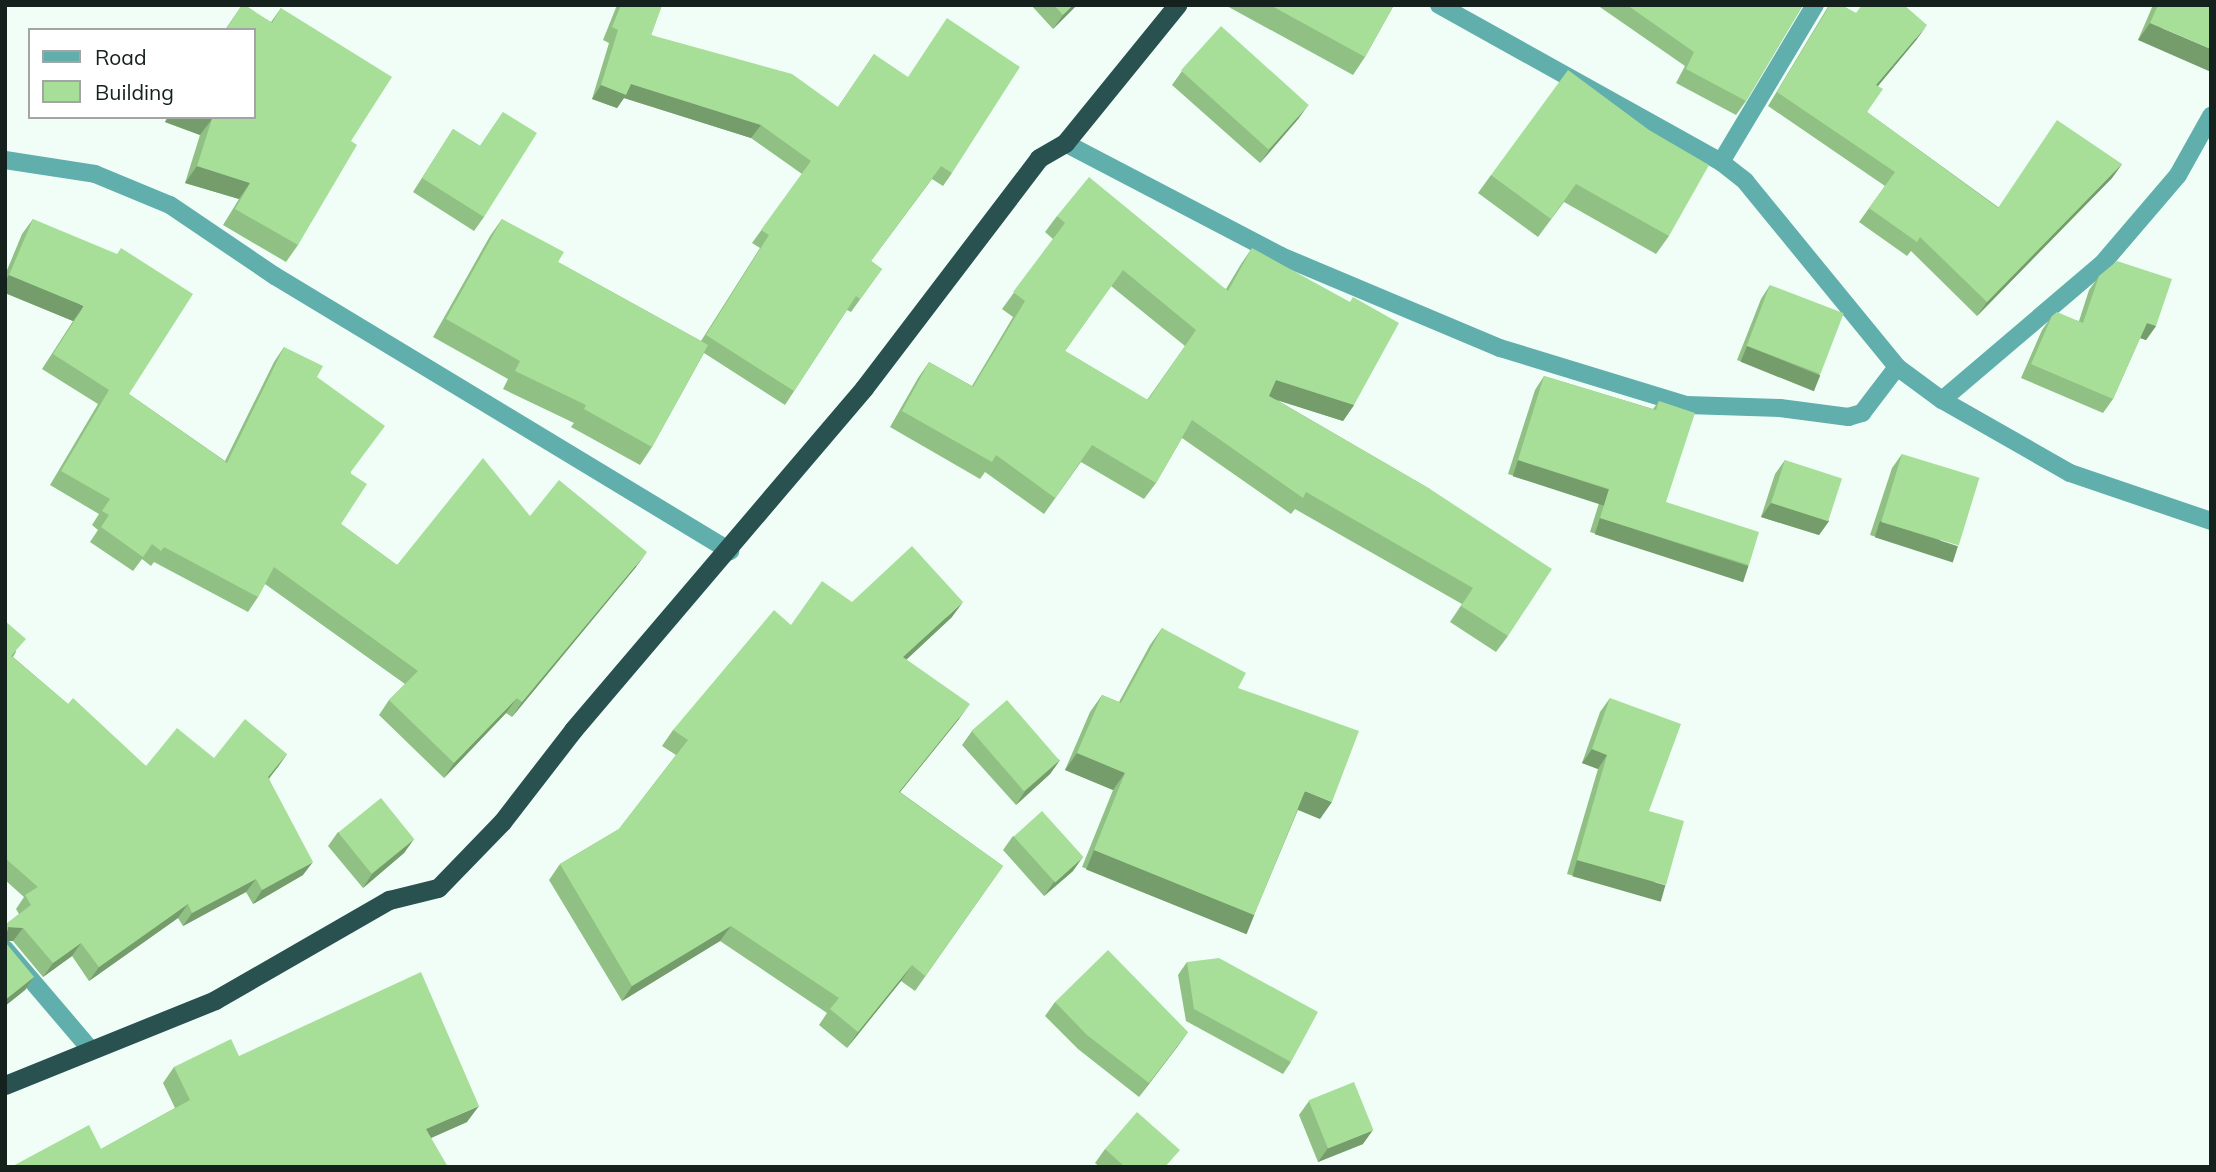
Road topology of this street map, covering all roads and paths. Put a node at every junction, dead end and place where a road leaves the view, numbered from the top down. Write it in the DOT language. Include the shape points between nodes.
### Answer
graph roads {
  1 [pos="1177,5"];
  2 [pos="1439,5"];
  3 [pos="1815,5"];
  4 [pos="2211,116"];
  5 [pos="1065,143"];
  6 [pos="5,160"];
  7 [pos="1721,162"];
  8 [pos="1897,367"];
  9 [pos="1942,400"];
  10 [pos="2211,522"];
  11 [pos="730,551"];
  12 [pos="5,949"];
  13 [pos="91,1050"];
  14 [pos="5,1085"];
  1 -- 5 [label="highway"];
  2 -- 7 [label="street"];
  3 -- 7 [label="street"];
  4 -- 9 [label="street" via="2178,175 2102,264"];
  5 -- 8 [label="street" via="1293,261 1500,348 1687,405 1780,408 1848,417 1862,414"];
  5 -- 11 [label="highway" via="1039,158 864,388"];
  6 -- 11 [label="street" via="95,174 170,205 275,276"];
  7 -- 8 [label="street" via="1745,181"];
  8 -- 9 [label="street"];
  9 -- 10 [label="street" via="2070,473"];
  11 -- 13 [label="highway" via="573,730 502,822 438,888 389,900 215,1000"];
  12 -- 13 [label="street"];
  13 -- 14 [label="highway"];
}
